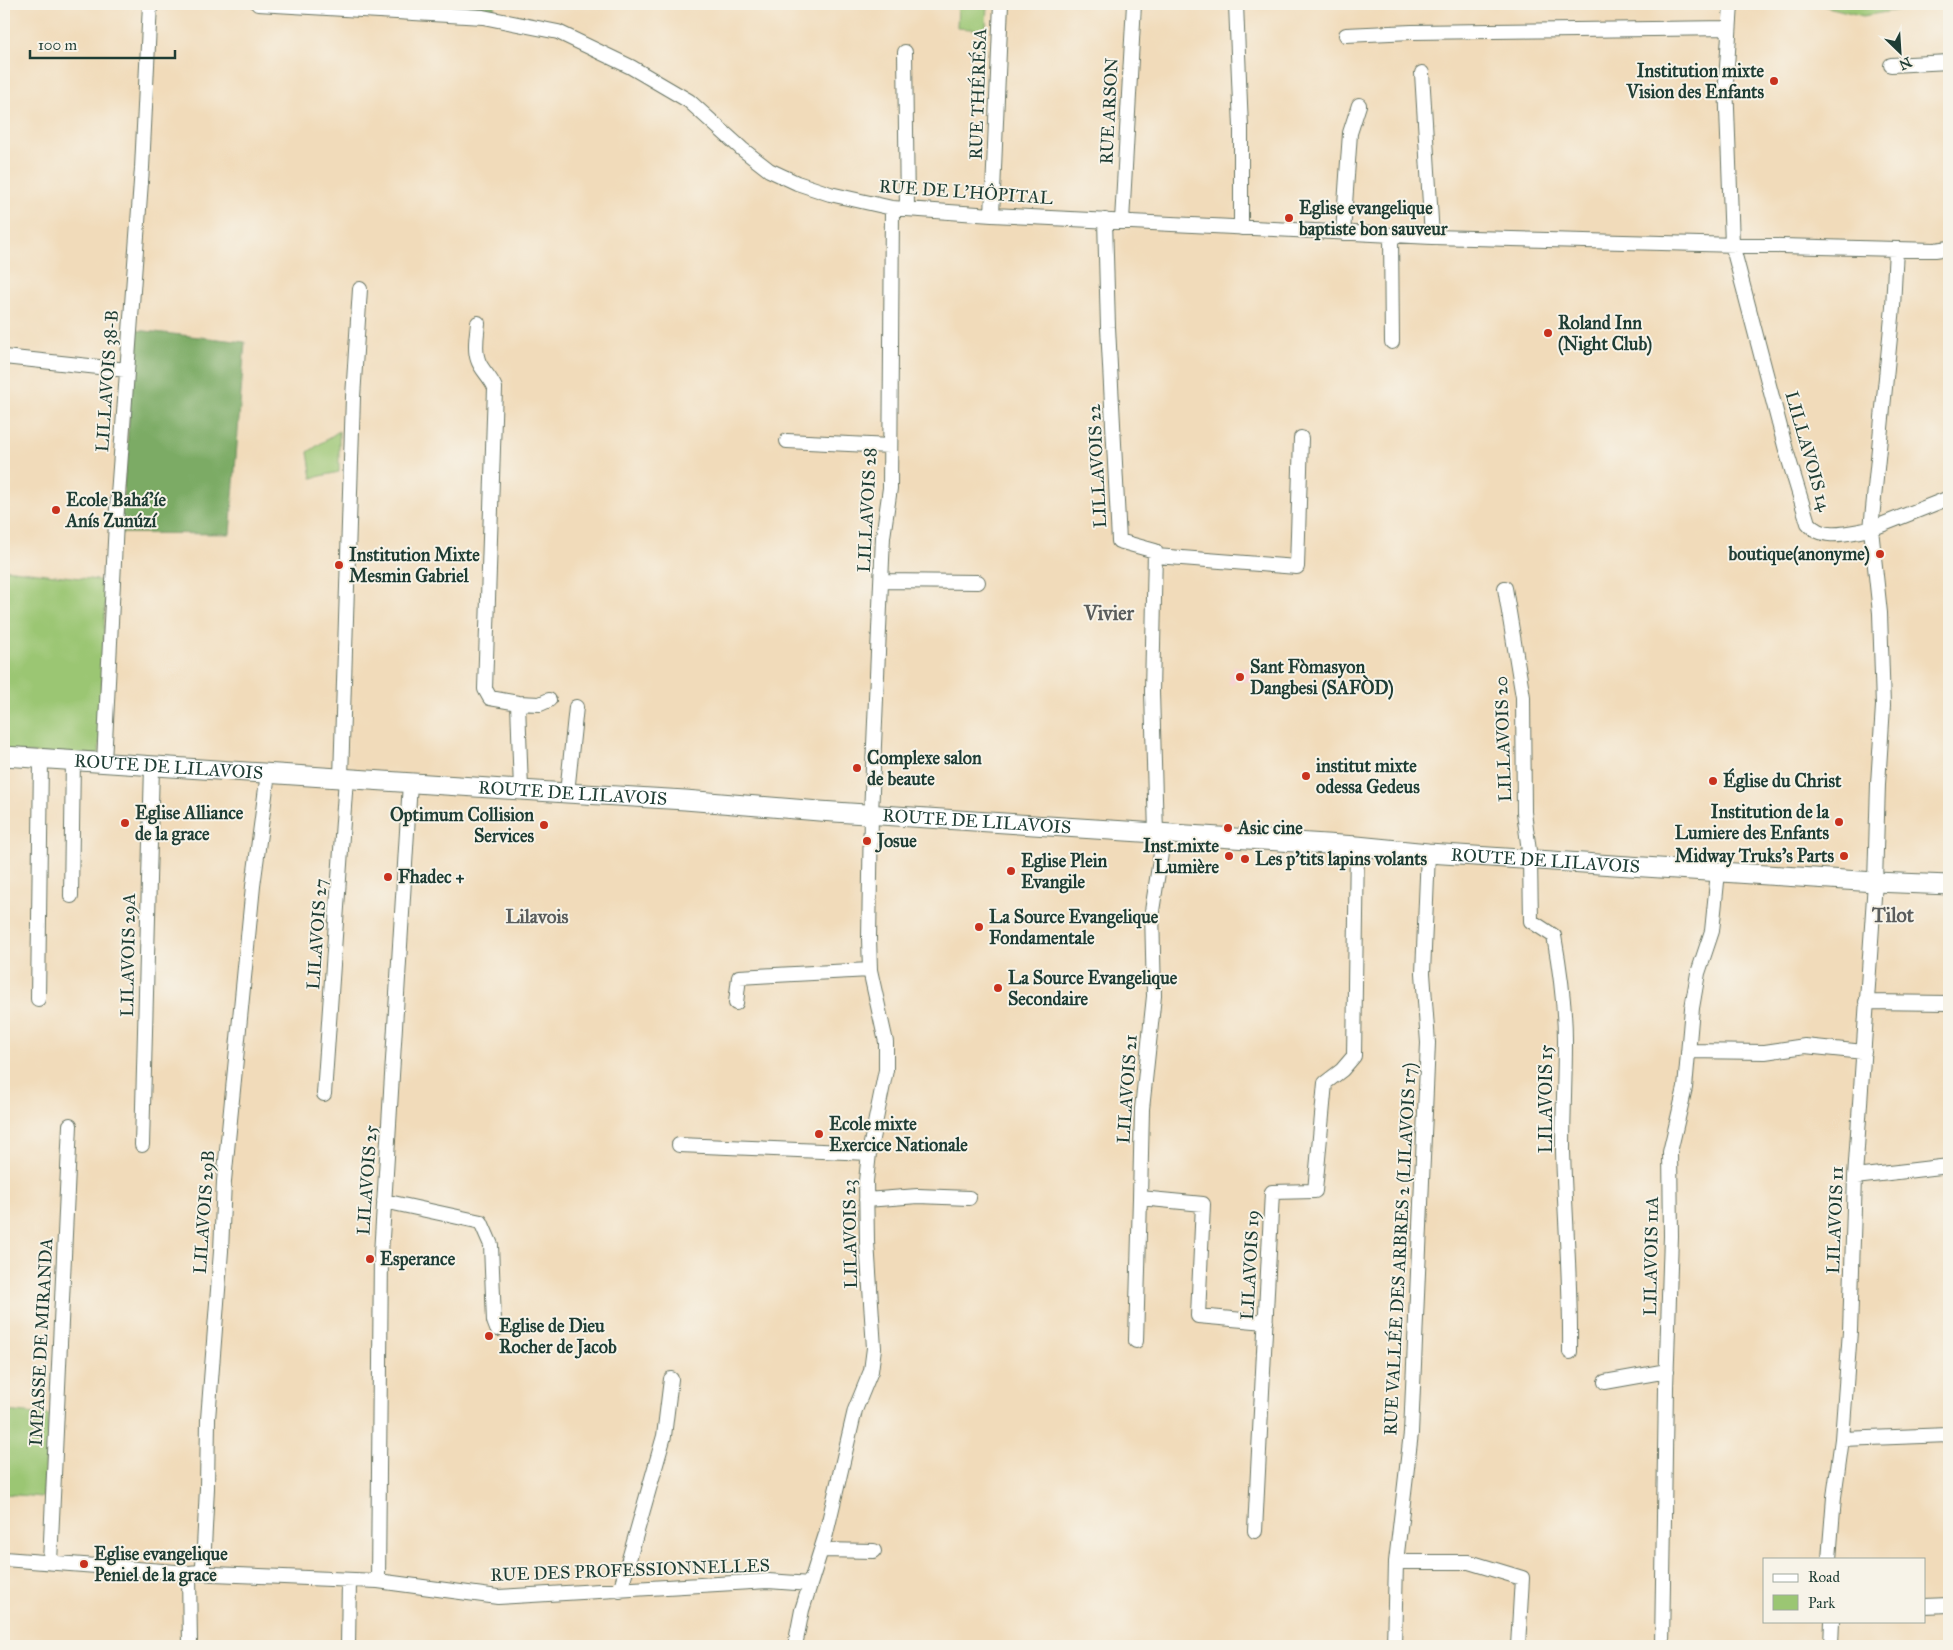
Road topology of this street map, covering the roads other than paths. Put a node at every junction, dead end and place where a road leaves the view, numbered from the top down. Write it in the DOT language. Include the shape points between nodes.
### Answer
graph roads {
  1 [pos="150,4"];
  2 [pos="258,4"];
  3 [pos="1001,4"];
  4 [pos="1134,4"];
  5 [pos="1236,4"];
  6 [pos="1731,4"];
  7 [pos="398,7"];
  8 [pos="1729,28"];
  9 [pos="1346,35"];
  10 [pos="905,52"];
  11 [pos="1949,62"];
  12 [pos="1891,65"];
  13 [pos="1422,73"];
  14 [pos="1359,105"];
  15 [pos="892,208"];
  16 [pos="907,209"];
  17 [pos="992,215"];
  18 [pos="1106,220"];
  19 [pos="1122,221"];
  20 [pos="1241,228"];
  21 [pos="1343,233"];
  22 [pos="1391,235"];
  23 [pos="1432,237"];
  24 [pos="1732,244"];
  25 [pos="1949,248"];
  26 [pos="1896,249"];
  27 [pos="360,289"];
  28 [pos="478,322"];
  29 [pos="1392,342"];
  30 [pos="4,357"];
  31 [pos="127,370"];
  32 [pos="1301,438"];
  33 [pos="787,441"];
  34 [pos="890,446"];
  35 [pos="1949,498"];
  36 [pos="1871,530"];
  37 [pos="1156,556"];
  38 [pos="882,581"];
  39 [pos="978,582"];
  40 [pos="1505,588"];
  41 [pos="549,700"];
  42 [pos="518,703"];
  43 [pos="576,707"];
  44 [pos="4,756"];
  45 [pos="41,759"];
  46 [pos="73,760"];
  47 [pos="104,762"];
  48 [pos="152,766"];
  49 [pos="268,773"];
  50 [pos="344,778"];
  51 [pos="410,782"];
  52 [pos="520,790"];
  53 [pos="567,794"];
  54 [pos="871,814"];
  55 [pos="1160,834"];
  56 [pos="1357,846"];
  57 [pos="1428,853"];
  58 [pos="1530,859"];
  59 [pos="1718,872"];
  60 [pos="1875,882"];
  61 [pos="1949,885"];
  62 [pos="71,896"];
  63 [pos="870,970"];
  64 [pos="38,999"];
  65 [pos="1866,1002"];
  66 [pos="1949,1003"];
  67 [pos="736,1004"];
  68 [pos="1688,1051"];
  69 [pos="1864,1052"];
  70 [pos="324,1094"];
  71 [pos="70,1125"];
  72 [pos="142,1145"];
  73 [pos="680,1145"];
  74 [pos="869,1153"];
  75 [pos="1949,1166"];
  76 [pos="1855,1178"];
  77 [pos="969,1198"];
  78 [pos="1140,1198"];
  79 [pos="866,1200"];
  80 [pos="384,1202"];
  81 [pos="1266,1322"];
  82 [pos="497,1329"];
  83 [pos="1136,1341"];
  84 [pos="1570,1352"];
  85 [pos="1667,1371"];
  86 [pos="671,1379"];
  87 [pos="1604,1382"];
  88 [pos="1949,1435"];
  89 [pos="1842,1439"];
  90 [pos="1255,1531"];
  91 [pos="821,1550"];
  92 [pos="874,1551"];
  93 [pos="1830,1558"];
  94 [pos="4,1559"];
  95 [pos="50,1562"];
  96 [pos="1396,1562"];
  97 [pos="190,1573"];
  98 [pos="349,1580"];
  99 [pos="378,1581"];
  100 [pos="810,1584"];
  101 [pos="620,1591"];
  102 [pos="1949,1605"];
  103 [pos="1926,1606"];
  104 [pos="1832,1622"];
  105 [pos="190,1646"];
  106 [pos="348,1646"];
  107 [pos="795,1646"];
  108 [pos="1394,1646"];
  109 [pos="1518,1646"];
  110 [pos="1662,1646"];
  111 [pos="1831,1646"];
  1 -- 31 [label="street, LILLAVOIS 38-B"];
  2 -- 7 [label="street, RUE DE L'HÔPITAL"];
  3 -- 17 [label="street, RUE THÉRÉSA"];
  4 -- 19 [label="street, RUE ARSON"];
  5 -- 20 [label="street" via="1242,128"];
  6 -- 8 [label="street, LILLAVOIS 14"];
  7 -- 15 [label="street, RUE DE L'HÔPITAL" via="483,17 558,32 631,67 689,101 769,170 822,191"];
  8 -- 9 [label="street"];
  8 -- 24 [label="street, LILLAVOIS 14" via="1726,82"];
  10 -- 16 [label="street"];
  11 -- 12 [label="street"];
  13 -- 23 [label="street"];
  14 -- 21 [label="street" via="1350,134"];
  15 -- 16 [label="street, RUE DE L'HÔPITAL"];
  15 -- 34 [label="street, LILLAVOIS 28"];
  16 -- 17 [label="street, RUE DE L'HÔPITAL"];
  17 -- 18 [label="street, RUE DE L'HÔPITAL"];
  18 -- 19 [label="street, RUE DE L'HÔPITAL"];
  18 -- 37 [label="street, LILLAVOIS 22" via="1108,327 1120,540 1155,552"];
  19 -- 20 [label="street, RUE DE L'HÔPITAL"];
  20 -- 21 [label="street, RUE DE L'HÔPITAL"];
  21 -- 22 [label="street, RUE DE L'HÔPITAL"];
  22 -- 23 [label="street, RUE DE L'HÔPITAL"];
  22 -- 29 [label="street"];
  23 -- 24 [label="street, RUE DE L'HÔPITAL"];
  24 -- 26 [label="street, RUE DE L'HÔPITAL"];
  24 -- 36 [label="street, LILLAVOIS 14" via="1808,523 1825,535"];
  25 -- 26 [label="street, RUE DE L'HÔPITAL"];
  26 -- 36 [label="street"];
  27 -- 50 [label="street, LILAVOIS 27" via="353,397"];
  28 -- 42 [label="street" via="477,360 495,388 486,689 490,698"];
  30 -- 31 [label="street"];
  31 -- 47 [label="street, LILLAVOIS 38-B"];
  32 -- 37 [label="street" via="1297,567"];
  33 -- 34 [label="street"];
  34 -- 38 [label="street, LILLAVOIS 28"];
  35 -- 36 [label="street, LILLAVOIS 14"];
  36 -- 60 [label="street" via="1883,670"];
  37 -- 55 [label="street" via="1152,692"];
  38 -- 39 [label="street"];
  38 -- 54 [label="street, LILLAVOIS 28"];
  40 -- 58 [label="street, LILLAVOIS 20" via="1523,697 1524,812"];
  41 -- 42 [label="street" via="540,704"];
  42 -- 52 [label="street"];
  43 -- 53 [label="street"];
  44 -- 45 [label="main road, ROUTE DE LILAVOIS"];
  45 -- 46 [label="main road, ROUTE DE LILAVOIS"];
  45 -- 64 [label="street"];
  46 -- 47 [label="main road, ROUTE DE LILAVOIS"];
  46 -- 62 [label="street"];
  47 -- 48 [label="main road, ROUTE DE LILAVOIS"];
  48 -- 49 [label="main road, ROUTE DE LILAVOIS"];
  48 -- 72 [label="street, LILAVOIS 29A"];
  49 -- 50 [label="main road, ROUTE DE LILAVOIS"];
  49 -- 97 [label="street, LILAVOIS 29B" via="224,1181 208,1419 203,1567 199,1572"];
  50 -- 51 [label="main road, ROUTE DE LILAVOIS"];
  50 -- 70 [label="street, LILAVOIS 27"];
  51 -- 52 [label="main road, ROUTE DE LILAVOIS"];
  51 -- 80 [label="street, LILAVOIS 25"];
  52 -- 53 [label="main road, ROUTE DE LILAVOIS"];
  53 -- 54 [label="main road, ROUTE DE LILAVOIS"];
  54 -- 55 [label="main road, ROUTE DE LILAVOIS"];
  54 -- 63 [label="street, LILAVOIS 23"];
  55 -- 56 [label="main road, ROUTE DE LILAVOIS"];
  55 -- 78 [label="street, LILAVOIS 21" via="1152,911 1154,996 1142,1109"];
  56 -- 57 [label="main road, ROUTE DE LILAVOIS"];
  56 -- 81 [label="street, LILAVOIS 19" via="1354,1056 1325,1083 1316,1191 1272,1192"];
  57 -- 58 [label="main road, ROUTE DE LILAVOIS"];
  57 -- 96 [label="street, RUE VALLÉE DES ARBRES 2 (LILAVOIS 17)" via="1423,973 1428,1043 1411,1433"];
  58 -- 59 [label="main road, ROUTE DE LILAVOIS"];
  58 -- 84 [label="street, LILAVOIS 15" via="1531,921 1554,936 1565,1040 1563,1102"];
  59 -- 60 [label="main road, ROUTE DE LILAVOIS"];
  59 -- 68 [label="street, LILAVOIS 11A" via="1712,931 1698,972"];
  60 -- 61 [label="main road, ROUTE DE LILAVOIS"];
  60 -- 65 [label="street, LILAVOIS 11"];
  63 -- 67 [label="street" via="739,977"];
  63 -- 74 [label="street, LILAVOIS 23" via="886,1042 886,1070"];
  65 -- 66 [label="street"];
  65 -- 69 [label="street, LILAVOIS 11"];
  68 -- 69 [label="street" via="1765,1052 1805,1046"];
  68 -- 85 [label="street, LILAVOIS 11A" via="1685,1088 1670,1152"];
  69 -- 76 [label="street, LILAVOIS 11"];
  71 -- 95 [label="street, IMPASSE DE MIRANDA"];
  73 -- 74 [label="street"];
  74 -- 79 [label="street, LILAVOIS 23"];
  75 -- 76 [label="street"];
  76 -- 89 [label="street, LILAVOIS 11" via="1850,1331"];
  77 -- 79 [label="street" via="918,1196"];
  78 -- 81 [label="street" via="1203,1204 1198,1316"];
  78 -- 83 [label="street, LILAVOIS 21"];
  79 -- 91 [label="street, LILAVOIS 23" via="874,1348 870,1371 855,1410"];
  80 -- 82 [label="street" via="481,1222 491,1245"];
  80 -- 99 [label="street, LILAVOIS 25"];
  81 -- 90 [label="street, LILAVOIS 19"];
  85 -- 87 [label="street"];
  85 -- 110 [label="street, LILAVOIS 11A"];
  86 -- 101 [label="street" via="664,1436"];
  88 -- 89 [label="street"];
  89 -- 93 [label="street, LILAVOIS 11"];
  91 -- 92 [label="street"];
  91 -- 100 [label="street, LILAVOIS 23"];
  94 -- 95 [label="street, RUE DES PROFESSIONNELLES"];
  95 -- 97 [label="street, RUE DES PROFESSIONNELLES"];
  96 -- 108 [label="street, RUE VALLÉE DES ARBRES 2 (LILAVOIS 17)"];
  96 -- 109 [label="street" via="1469,1562 1522,1578"];
  97 -- 98 [label="street, RUE DES PROFESSIONNELLES"];
  97 -- 105 [label="street"];
  98 -- 99 [label="street, RUE DES PROFESSIONNELLES"];
  98 -- 106 [label="street"];
  99 -- 101 [label="street, RUE DES PROFESSIONNELLES" via="498,1597"];
  100 -- 101 [label="street, RUE DES PROFESSIONNELLES" via="768,1581"];
  100 -- 107 [label="street, LILAVOIS 23"];
  102 -- 103 [label="street"];
  104 -- 111 [label="street"];
}
